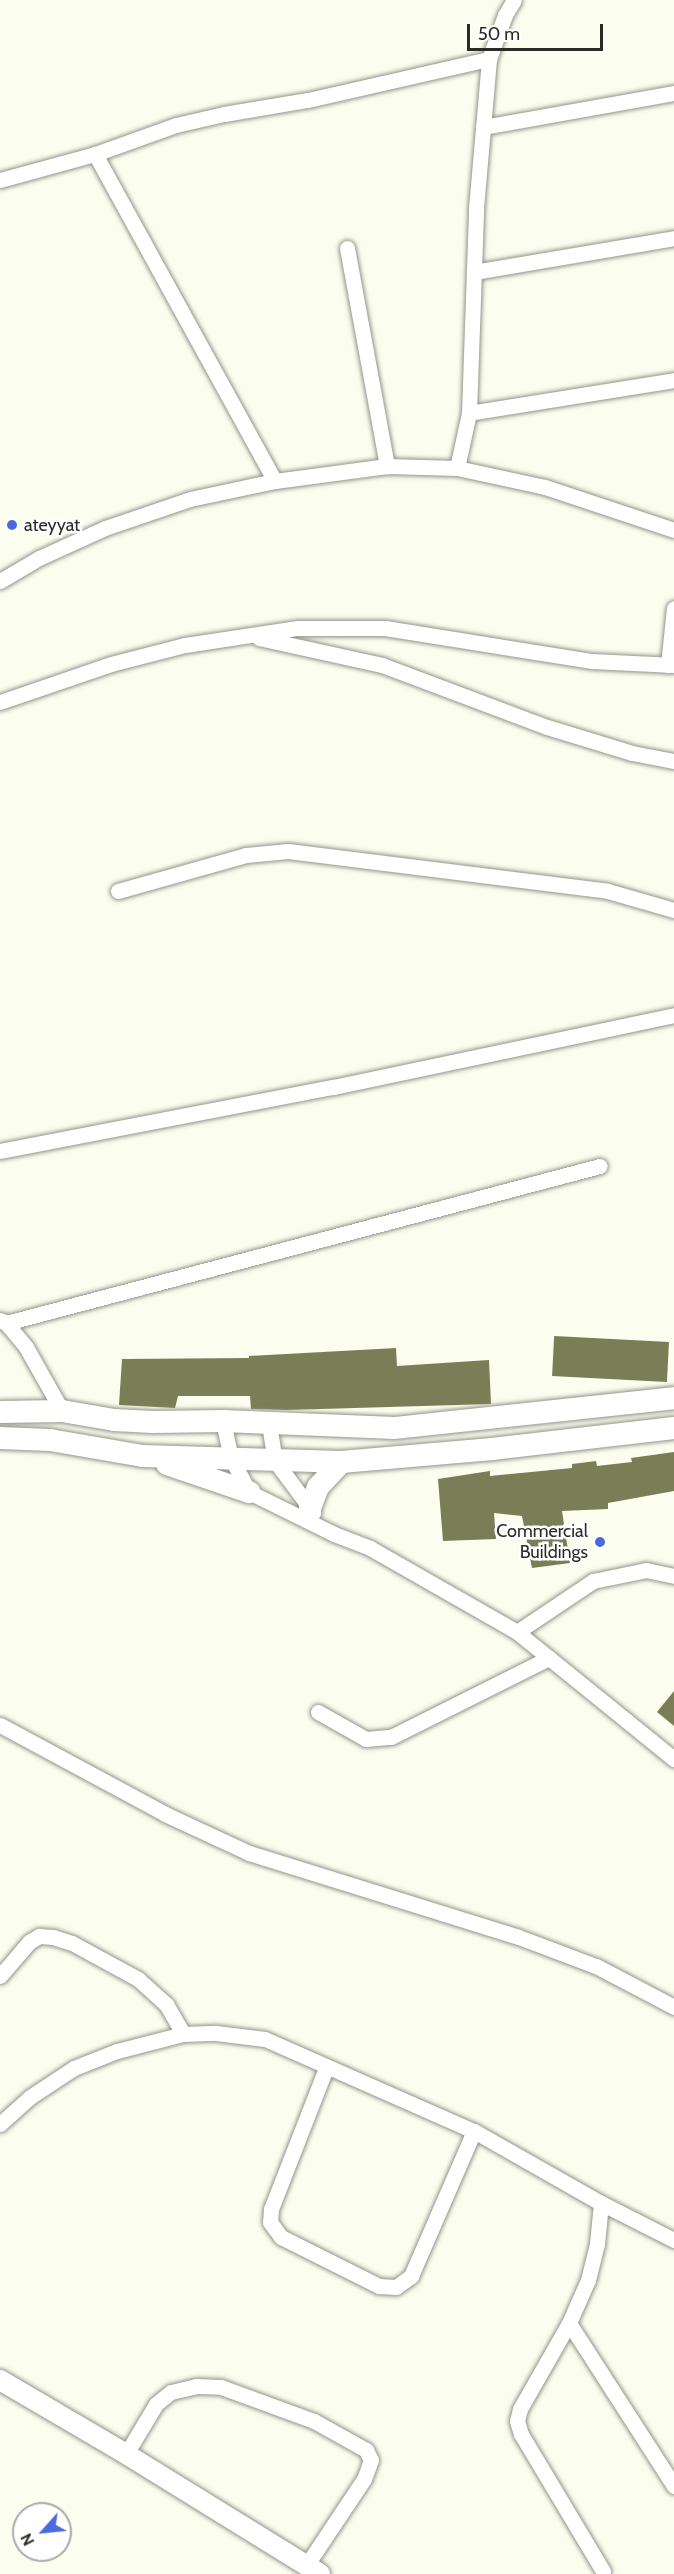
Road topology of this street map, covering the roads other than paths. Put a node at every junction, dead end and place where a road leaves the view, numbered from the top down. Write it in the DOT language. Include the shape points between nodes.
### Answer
graph roads {
  1 [pos="514,0"];
  2 [pos="489,59"];
  3 [pos="674,93"];
  4 [pos="483,127"];
  5 [pos="95,154"];
  6 [pos="0,180"];
  7 [pos="674,238"];
  8 [pos="347,248"];
  9 [pos="474,272"];
  10 [pos="674,380"];
  11 [pos="469,413"];
  12 [pos="387,466"];
  13 [pos="457,468"];
  14 [pos="275,481"];
  15 [pos="674,530"];
  16 [pos="0,581"];
  17 [pos="674,608"];
  18 [pos="250,636"];
  19 [pos="671,665"];
  20 [pos="0,702"];
  21 [pos="674,761"];
  22 [pos="118,891"];
  23 [pos="674,910"];
  24 [pos="674,1015"];
  25 [pos="0,1150"];
  26 [pos="600,1166"];
  27 [pos="3,1322"];
  28 [pos="674,1398"];
  29 [pos="62,1411"];
  30 [pos="0,1412"];
  31 [pos="223,1421"];
  32 [pos="269,1424"];
  33 [pos="674,1428"];
  34 [pos="0,1438"];
  35 [pos="143,1456"];
  36 [pos="231,1458"];
  37 [pos="275,1461"];
  38 [pos="341,1462"];
  39 [pos="249,1492"];
  40 [pos="310,1508"];
  41 [pos="333,1534"];
  42 [pos="674,1576"];
  43 [pos="517,1632"];
  44 [pos="549,1658"];
  45 [pos="318,1712"];
  46 [pos="0,1725"];
  47 [pos="674,1759"];
  48 [pos="0,1976"];
  49 [pos="674,2007"];
  50 [pos="183,2034"];
  51 [pos="326,2068"];
  52 [pos="0,2124"];
  53 [pos="474,2131"];
  54 [pos="601,2203"];
  55 [pos="674,2240"];
  56 [pos="569,2323"];
  57 [pos="0,2380"];
  58 [pos="126,2454"];
  59 [pos="674,2486"];
  60 [pos="313,2570"];
  61 [pos="603,2571"];
  1 -- 2 [label="street"];
  2 -- 4 [label="street"];
  2 -- 5 [label="street" via="308,100 205,118"];
  3 -- 4 [label="street"];
  4 -- 9 [label="street"];
  5 -- 6 [label="street"];
  5 -- 14 [label="street"];
  7 -- 9 [label="street"];
  8 -- 12 [label="street"];
  9 -- 11 [label="street"];
  10 -- 11 [label="street"];
  11 -- 13 [label="street"];
  12 -- 13 [label="street"];
  12 -- 14 [label="street"];
  13 -- 15 [label="street" via="545,487"];
  14 -- 16 [label="street" via="190,498 105,528"];
  17 -- 19 [label="street"];
  18 -- 19 [label="street" via="298,628 385,628 592,661"];
  18 -- 20 [label="street" via="185,645 111,664"];
  18 -- 21 [label="street" via="382,665 547,727 632,753"];
  22 -- 23 [label="street" via="246,855 288,851 608,891"];
  24 -- 25 [label="street" via="322,1089"];
  26 -- 27 [label="street"];
  27 -- 29 [label="street" via="26,1347"];
  28 -- 32 [label="main road" via="395,1428"];
  29 -- 30 [label="main road"];
  29 -- 31 [label="main road" via="114,1420"];
  31 -- 32 [label="main road"];
  31 -- 36 [label="street"];
  32 -- 37 [label="street"];
  33 -- 38 [label="main road"];
  34 -- 35 [label="main road" via="50,1440"];
  35 -- 36 [label="main road"];
  35 -- 39 [label="main road"];
  36 -- 37 [label="main road"];
  36 -- 39 [label="street"];
  37 -- 38 [label="main road"];
  37 -- 40 [label="street"];
  38 -- 40 [label="main road" via="318,1487"];
  39 -- 41 [label="street"];
  40 -- 41 [label="street"];
  41 -- 43 [label="street" via="370,1548"];
  42 -- 43 [label="street" via="646,1570 593,1581"];
  43 -- 44 [label="street"];
  44 -- 45 [label="street" via="383,1739 366,1739"];
  44 -- 47 [label="street"];
  46 -- 49 [label="street" via="144,1804 249,1853 516,1936 596,1966"];
  48 -- 50 [label="street" via="39,1936 72,1943 138,1979 166,2004"];
  50 -- 51 [label="street" via="216,2033 265,2039"];
  50 -- 52 [label="street" via="117,2051 74,2068 30,2097"];
  51 -- 53 [label="street"];
  51 -- 53 [label="street" via="271,2209 270,2222 281,2237 379,2286 396,2287 411,2276"];
  53 -- 54 [label="street"];
  54 -- 55 [label="street"];
  54 -- 56 [label="street" via="592,2266"];
  56 -- 59 [label="street"];
  56 -- 61 [label="street" via="517,2421"];
  57 -- 58 [label="street"];
  58 -- 60 [label="street"];
  58 -- 60 [label="street" via="156,2404 171,2392 196,2386 221,2387 314,2421 366,2450 371,2460 363,2479"];
}
